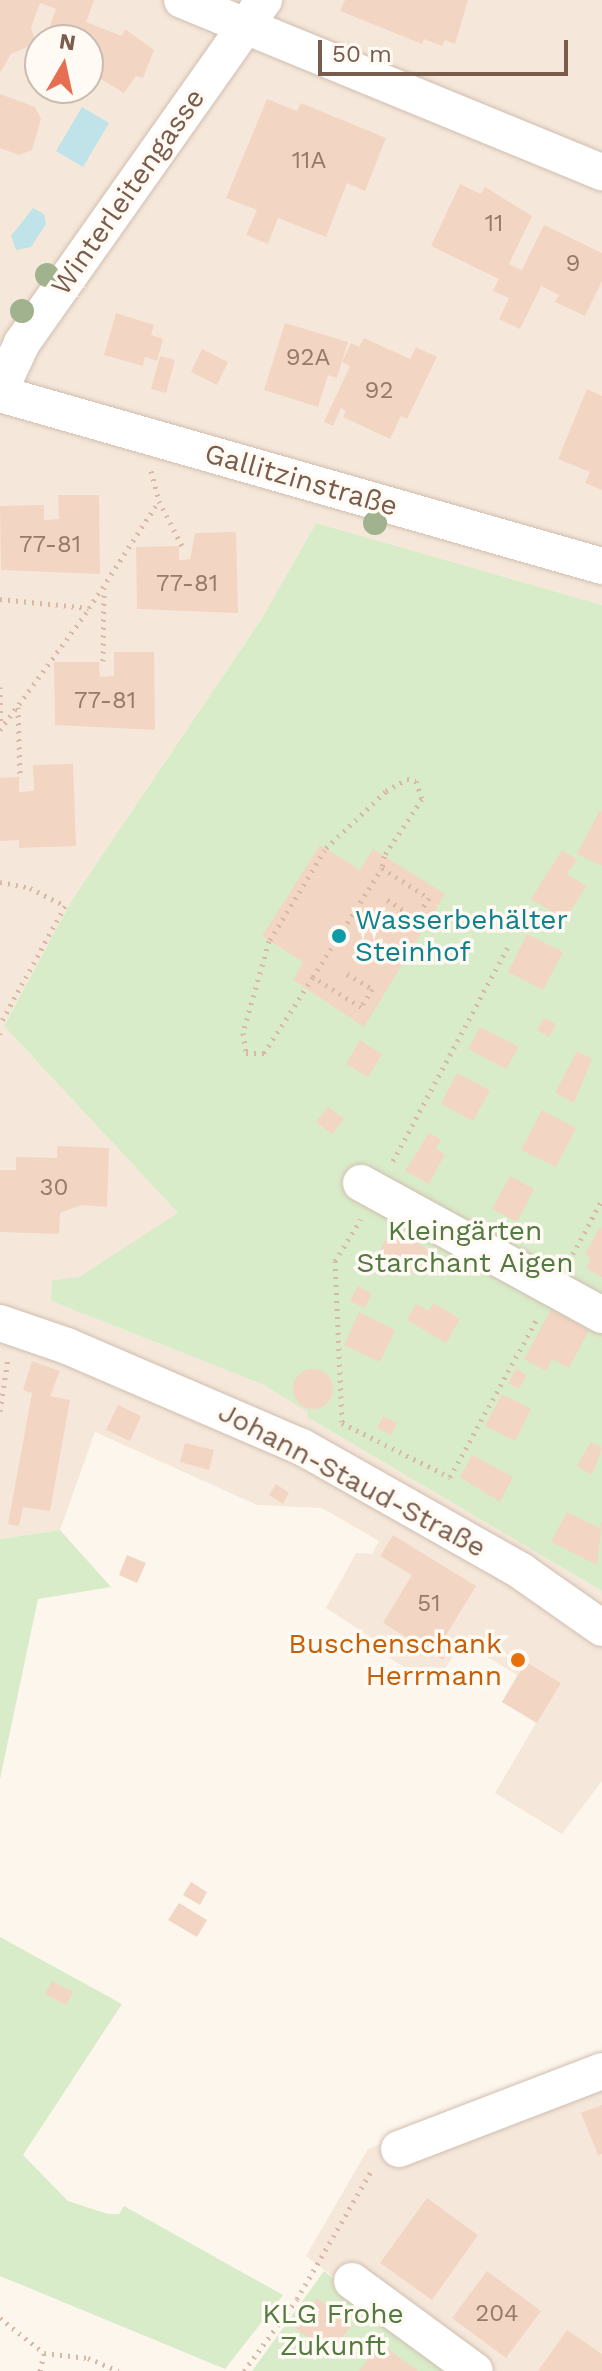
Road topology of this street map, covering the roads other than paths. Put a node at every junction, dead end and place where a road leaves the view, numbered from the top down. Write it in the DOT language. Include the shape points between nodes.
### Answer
graph roads {
  1 [pos="182,0"];
  2 [pos="254,13"];
  3 [pos="602,172"];
  4 [pos="0,392"];
  5 [pos="602,566"];
  6 [pos="361,1183"];
  7 [pos="602,1315"];
  8 [pos="8,1325"];
  9 [pos="602,1628"];
  10 [pos="602,2071"];
  11 [pos="399,2149"];
  12 [pos="352,2281"];
  13 [pos="475,2371"];
  1 -- 2 [label="street"];
  2 -- 3 [label="street"];
  2 -- 4 [label="street, Winterleitengasse" via="22,343"];
  4 -- 5 [label="street, Gallitzinstraße"];
  6 -- 7 [label="street"];
  8 -- 9 [label="street, Johann-Staud-Straße" via="302,1447 510,1564"];
  10 -- 11 [label="street"];
  12 -- 13 [label="street"];
}
